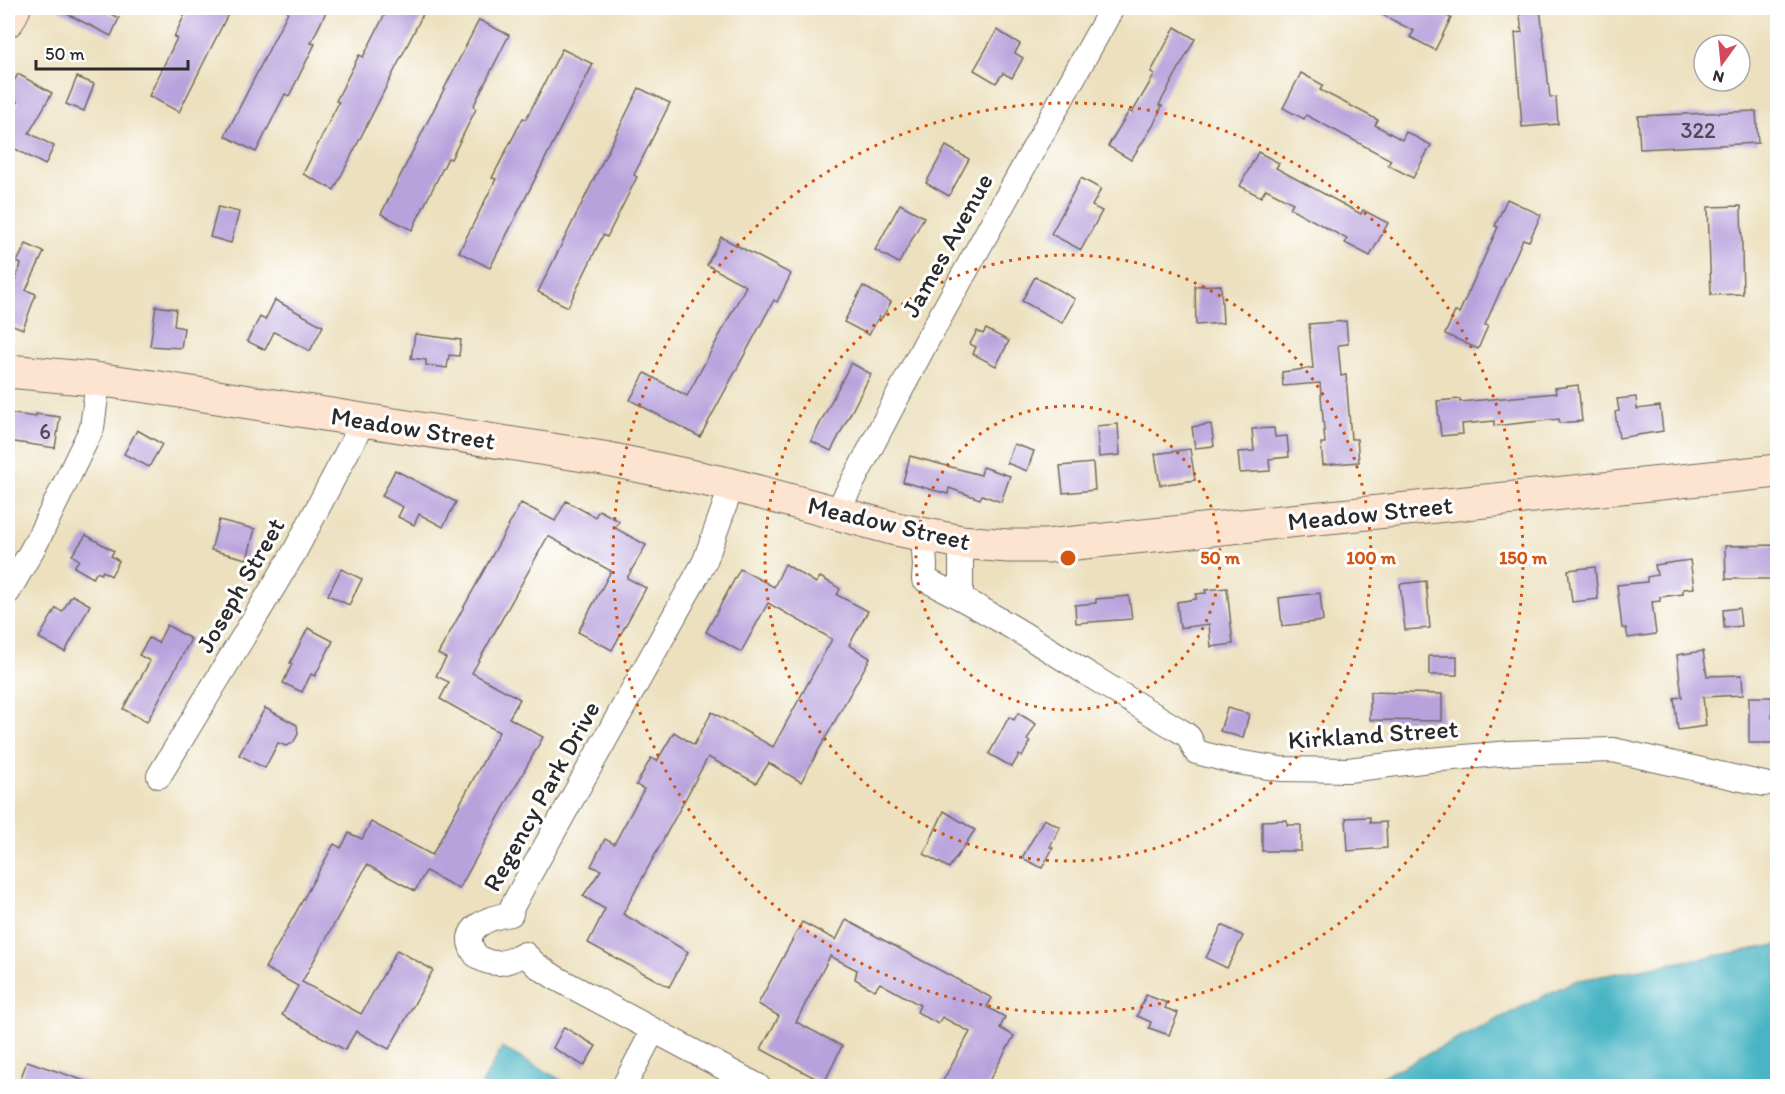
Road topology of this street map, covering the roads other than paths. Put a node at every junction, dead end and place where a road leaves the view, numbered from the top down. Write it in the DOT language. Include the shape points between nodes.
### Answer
graph roads {
  1 [pos="14,8"];
  2 [pos="1112,8"];
  3 [pos="8,21"];
  4 [pos="8,371"];
  5 [pos="95,379"];
  6 [pos="364,420"];
  7 [pos="1778,471"];
  8 [pos="732,485"];
  9 [pos="837,512"];
  10 [pos="923,534"];
  11 [pos="961,542"];
  12 [pos="8,592"];
  13 [pos="961,597"];
  14 [pos="159,776"];
  15 [pos="1764,784"];
  16 [pos="653,1031"];
  17 [pos="624,1086"];
  18 [pos="758,1086"];
  1 -- 3 [label="street"];
  2 -- 9 [label="street, James Avenue" via="931,333"];
  4 -- 5 [label="street, Meadow Street"];
  5 -- 6 [label="street, Meadow Street"];
  5 -- 12 [label="street" via="92,428"];
  6 -- 8 [label="street, Meadow Street" via="592,456"];
  6 -- 14 [label="street, Joseph Street" via="295,551"];
  7 -- 11 [label="street, Meadow Street" via="1046,546"];
  8 -- 9 [label="street, Meadow Street"];
  8 -- 16 [label="street, Regency Park Drive" via="705,561 531,870 511,914 478,924 472,936 473,952 483,960 501,964 525,954 546,972"];
  9 -- 10 [label="street, Meadow Street"];
  10 -- 11 [label="street, Meadow Street"];
  10 -- 13 [label="street, Kirkland Street" via="924,579"];
  11 -- 13 [label="street"];
  13 -- 15 [label="street, Kirkland Street" via="1184,733 1196,752 1231,761 1280,769 1348,770 1510,753 1613,750"];
  16 -- 17 [label="street"];
  16 -- 18 [label="street, Regency Park Drive"];
}
